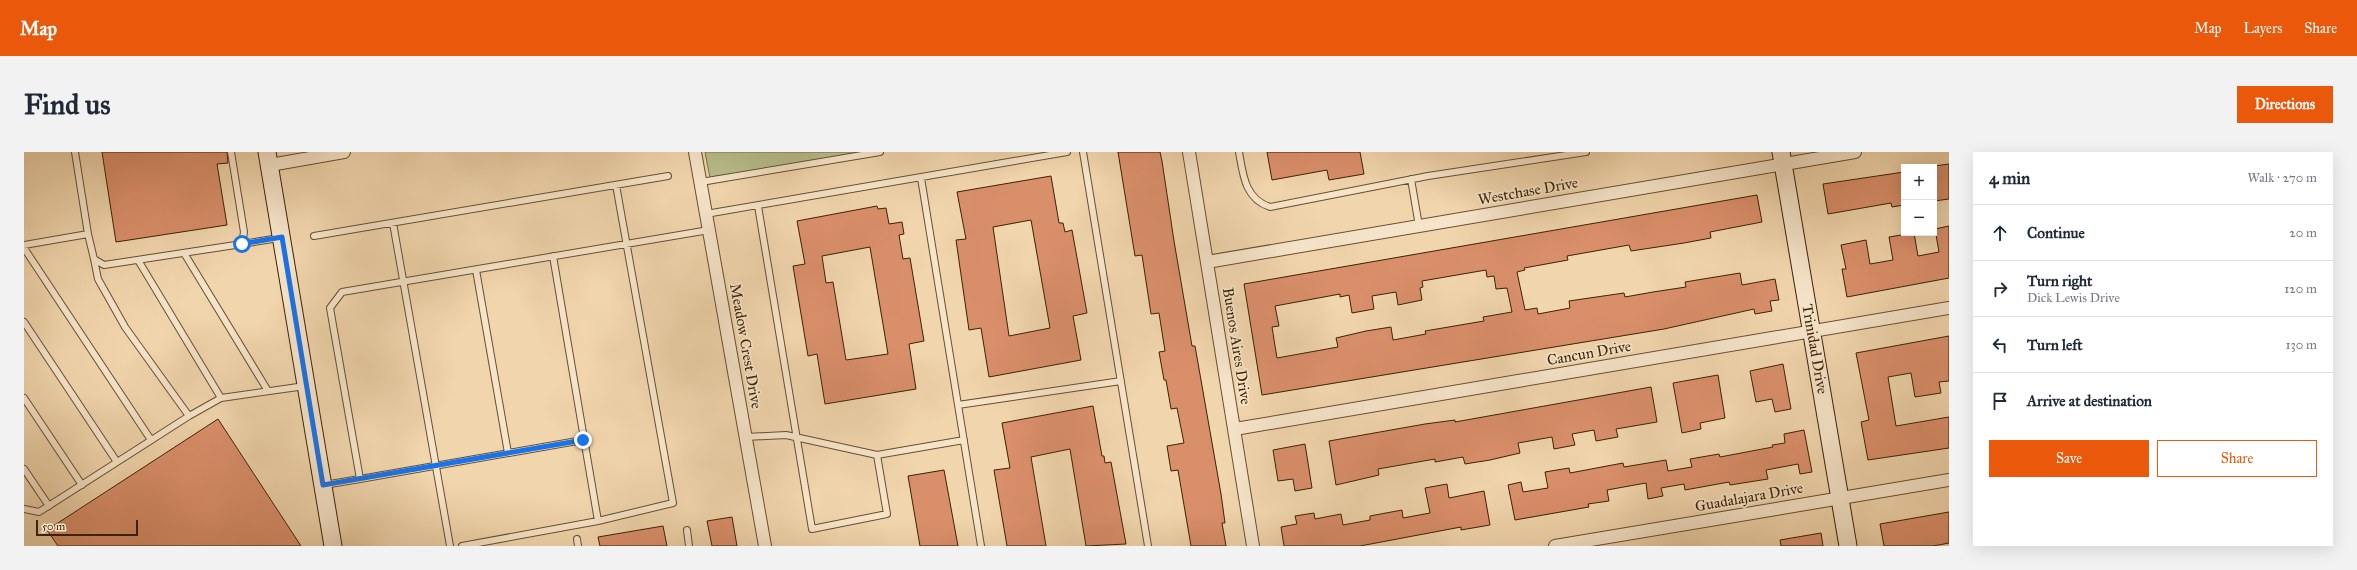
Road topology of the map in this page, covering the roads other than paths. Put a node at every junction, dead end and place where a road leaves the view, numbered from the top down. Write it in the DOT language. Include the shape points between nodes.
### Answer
graph roads {
  1 [pos="75,152"];
  2 [pos="231,152"];
  3 [pos="344,152"];
  4 [pos="695,152"];
  5 [pos="880,152"];
  6 [pos="1068,152"];
  7 [pos="1083,152"];
  8 [pos="1189,152"];
  9 [pos="1240,152"];
  10 [pos="1586,152"];
  11 [pos="1856,152"];
  12 [pos="1782,158"];
  13 [pos="269,159"];
  14 [pos="668,176"];
  15 [pos="921,178"];
  16 [pos="1411,179"];
  17 [pos="701,182"];
  18 [pos="616,185"];
  19 [pos="758,206"];
  20 [pos="706,214"];
  21 [pos="394,223"];
  22 [pos="1419,226"];
  23 [pos="709,230"];
  24 [pos="88,234"];
  25 [pos="314,236"];
  26 [pos="282,237"];
  27 [pos="242,244"];
  28 [pos="627,244"];
  29 [pos="24,245"];
  30 [pos="24,248"];
  31 [pos="184,253"];
  32 [pos="553,256"];
  33 [pos="94,259"];
  34 [pos="138,260"];
  35 [pos="1207,262"];
  36 [pos="476,270"];
  37 [pos="403,282"];
  38 [pos="1949,308"];
  39 [pos="24,322"];
  40 [pos="1812,331"];
  41 [pos="1121,381"];
  42 [pos="307,386"];
  43 [pos="268,391"];
  44 [pos="24,398"];
  45 [pos="222,398"];
  46 [pos="958,405"];
  47 [pos="189,416"];
  48 [pos="1235,429"];
  49 [pos="746,437"];
  50 [pos="796,437"];
  51 [pos="151,440"];
  52 [pos="583,440"];
  53 [pos="964,440"];
  54 [pos="508,453"];
  55 [pos="877,455"];
  56 [pos="117,462"];
  57 [pos="436,466"];
  58 [pos="24,469"];
  59 [pos="360,479"];
  60 [pos="1949,480"];
  61 [pos="82,485"];
  62 [pos="323,485"];
  63 [pos="1840,498"];
  64 [pos="49,506"];
  65 [pos="24,509"];
  66 [pos="598,521"];
  67 [pos="687,530"];
  68 [pos="333,546"];
  69 [pos="450,546"];
  70 [pos="462,546"];
  71 [pos="689,546"];
  72 [pos="765,546"];
  73 [pos="982,546"];
  74 [pos="1148,546"];
  75 [pos="1253,546"];
  76 [pos="1555,546"];
  77 [pos="1848,546"];
  1 -- 24 [label="lane"];
  2 -- 27 [label="lane" via="244,232"];
  3 -- 13 [label="street"];
  4 -- 17 [label="street, Meadow Crest Drive"];
  5 -- 17 [label="lane"];
  6 -- 15 [label="lane"];
  7 -- 41 [label="lane"];
  8 -- 35 [label="street, Buenos Aires Drive"];
  9 -- 16 [label="lane" via="1250,194 1262,205 1270,207"];
  10 -- 16 [label="lane"];
  11 -- 12 [label="street, Westchase Drive"];
  12 -- 22 [label="street, Westchase Drive"];
  12 -- 40 [label="street, Trinidad Drive"];
  13 -- 26 [label="street"];
  14 -- 18 [label="lane"];
  15 -- 19 [label="lane"];
  15 -- 46 [label="lane"];
  16 -- 22 [label="lane"];
  17 -- 20 [label="street, Meadow Crest Drive"];
  18 -- 21 [label="lane"];
  18 -- 28 [label="lane"];
  19 -- 20 [label="lane"];
  19 -- 50 [label="lane"];
  20 -- 23 [label="street, Meadow Crest Drive"];
  21 -- 25 [label="lane"];
  21 -- 37 [label="lane"];
  22 -- 35 [label="street, Westchase Drive"];
  23 -- 28 [label="lane"];
  23 -- 49 [label="street, Meadow Crest Drive"];
  24 -- 29 [label="lane"];
  24 -- 33 [label="lane"];
  26 -- 27 [label="lane"];
  26 -- 42 [label="street"];
  27 -- 31 [label="lane"];
  28 -- 32 [label="lane"];
  28 -- 66 [label="lane" via="673,503"];
  30 -- 51 [label="lane"];
  31 -- 34 [label="lane"];
  31 -- 43 [label="lane"];
  32 -- 36 [label="lane"];
  32 -- 52 [label="lane"];
  33 -- 34 [label="lane" via="104,265"];
  33 -- 47 [label="lane" via="98,278 125,327"];
  34 -- 45 [label="lane"];
  35 -- 48 [label="street, Buenos Aires Drive"];
  36 -- 37 [label="lane"];
  36 -- 54 [label="lane"];
  37 -- 57 [label="lane"];
  37 -- 59 [label="lane" via="342,292 330,308"];
  38 -- 40 [label="street, Cancun Drive"];
  39 -- 56 [label="lane"];
  40 -- 48 [label="street, Cancun Drive"];
  40 -- 63 [label="street, Trinidad Drive"];
  41 -- 46 [label="lane"];
  41 -- 74 [label="lane"];
  42 -- 43 [label="lane"];
  42 -- 62 [label="street"];
  43 -- 45 [label="lane"];
  44 -- 61 [label="lane"];
  45 -- 47 [label="lane"];
  46 -- 53 [label="lane"];
  47 -- 51 [label="lane"];
  48 -- 75 [label="street, Buenos Aires Drive"];
  49 -- 50 [label="lane"];
  49 -- 72 [label="street, Meadow Crest Drive"];
  50 -- 55 [label="lane"];
  50 -- 55 [label="lane" via="812,529 887,514"];
  51 -- 56 [label="lane"];
  52 -- 54 [label="lane"];
  52 -- 66 [label="lane"];
  53 -- 55 [label="lane"];
  53 -- 73 [label="lane"];
  54 -- 57 [label="lane"];
  56 -- 61 [label="lane"];
  57 -- 59 [label="lane"];
  57 -- 69 [label="lane"];
  58 -- 64 [label="lane"];
  59 -- 62 [label="lane"];
  60 -- 63 [label="street, Guadalajara Drive"];
  61 -- 64 [label="lane"];
  62 -- 68 [label="street"];
  63 -- 76 [label="street, Guadalajara Drive"];
  63 -- 77 [label="street, Trinidad Drive"];
  64 -- 65 [label="lane" via="39,512"];
  66 -- 70 [label="lane"];
  67 -- 71 [label="lane"];
}
